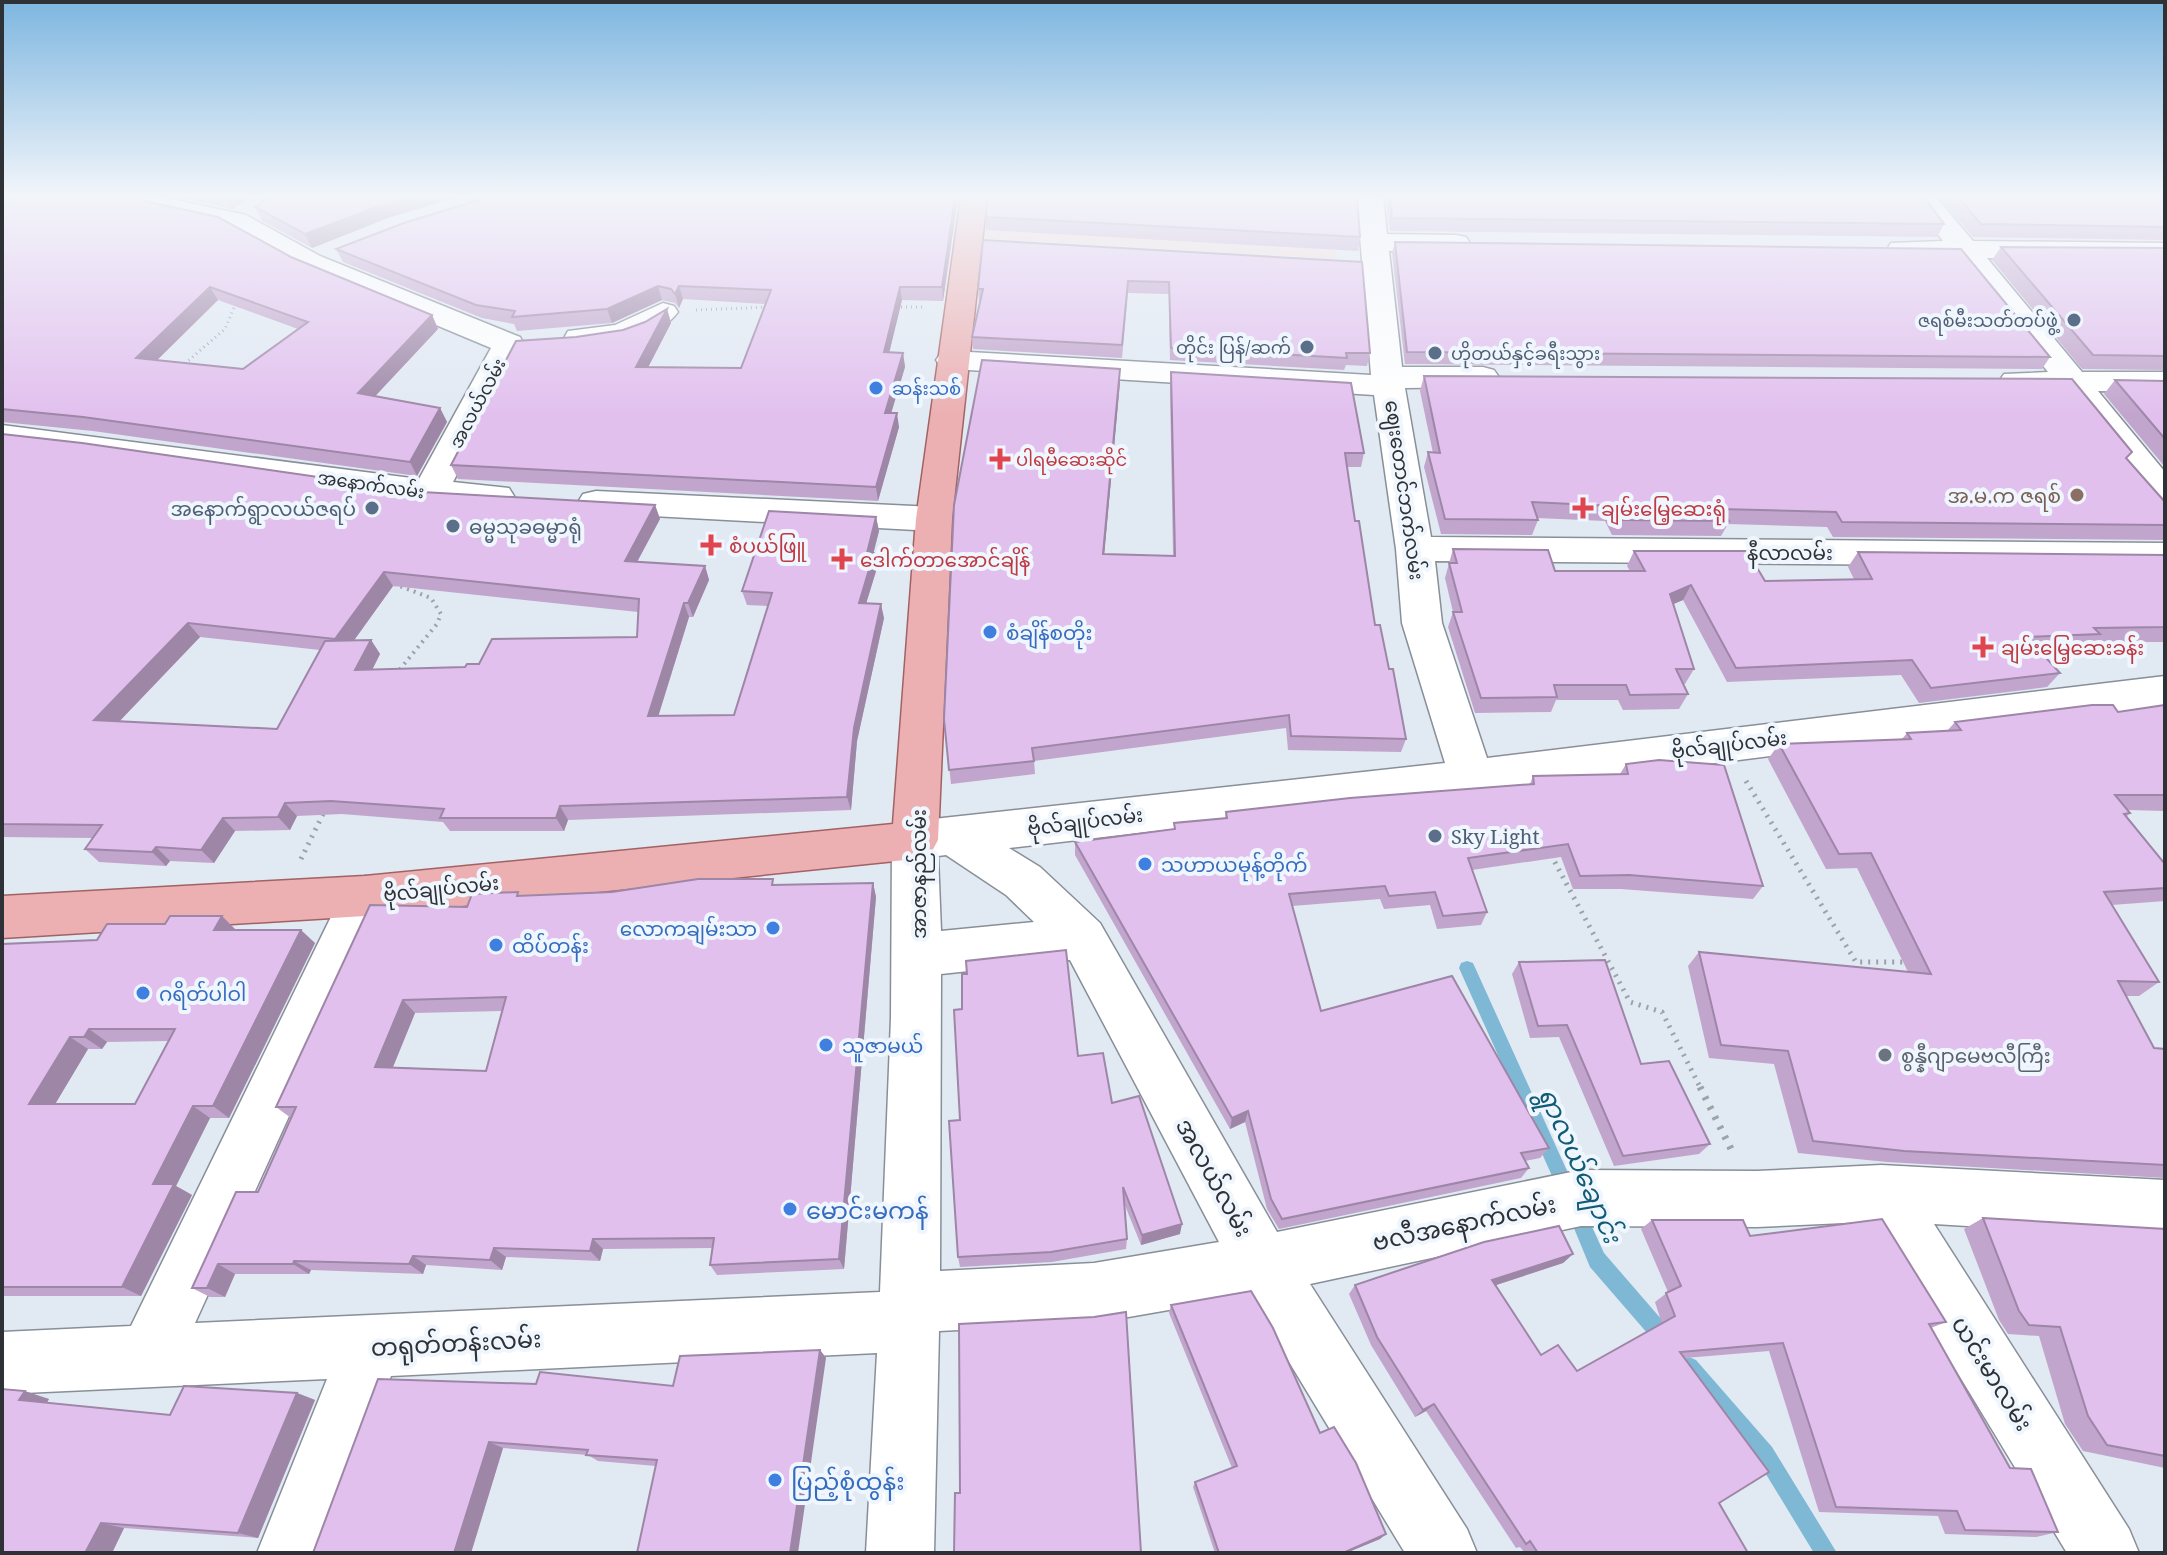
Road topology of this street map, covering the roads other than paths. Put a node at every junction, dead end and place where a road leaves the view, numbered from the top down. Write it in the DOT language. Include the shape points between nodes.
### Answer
graph roads {
  1 [pos="328,270"];
  2 [pos="973,270"];
  3 [pos="1368,270"];
  4 [pos="1982,270"];
  5 [pos="663,312"];
  6 [pos="509,344"];
  7 [pos="952,360"];
  8 [pos="1515,377"];
  9 [pos="1389,381"];
  10 [pos="1992,381"];
  11 [pos="2072,382"];
  12 [pos="2165,382"];
  13 [pos="2,435"];
  14 [pos="430,492"];
  15 [pos="2165,495"];
  16 [pos="934,519"];
  17 [pos="1415,549"];
  18 [pos="2165,555"];
  19 [pos="2165,691"];
  20 [pos="1471,777"];
  21 [pos="934,838"];
  22 [pos="365,896"];
  23 [pos="2,917"];
  24 [pos="1083,938"];
  25 [pos="918,955"];
  26 [pos="1881,1193"];
  27 [pos="2165,1209"];
  28 [pos="1263,1264"];
  29 [pos="910,1312"];
  30 [pos="371,1346"];
  31 [pos="149,1356"];
  32 [pos="2,1363"];
  33 [pos="291,1553"];
  34 [pos="900,1553"];
  35 [pos="1443,1553"];
  36 [pos="2105,1553"];
  1 -- 6 [label="street, အလယ်လမ်း"];
  2 -- 7 [label="main road, အာဇာနည်လမ်း" via="959,307"];
  3 -- 9 [label="street, ဈေးတောင်ဘက်လမ်း"];
  4 -- 11 [label="street"];
  5 -- 6 [label="street" via="622,333"];
  6 -- 14 [label="street, အလယ်လမ်း"];
  7 -- 9 [label="street"];
  7 -- 16 [label="main road, အာဇာနည်လမ်း"];
  8 -- 9 [label="street"];
  9 -- 17 [label="street, ဈေးတောင်ဘက်လမ်း"];
  10 -- 11 [label="street"];
  11 -- 12 [label="street"];
  11 -- 15 [label="street"];
  13 -- 14 [label="street, အနောက်လမ်း"];
  14 -- 16 [label="street, အနောက်လမ်း"];
  16 -- 21 [label="main road, အာဇာနည်လမ်း"];
  17 -- 18 [label="street, နီလာလမ်း"];
  17 -- 20 [label="street, ဈေးတောင်ဘက်လမ်း" via="1422,623"];
  19 -- 20 [label="street, ဗိုလ်ချုပ်လမ်း"];
  20 -- 21 [label="street, ဗိုလ်ချုပ်လမ်း"];
  21 -- 22 [label="main road, ဗိုလ်ချုပ်လမ်း"];
  21 -- 24 [label="street, အလယ်လမ်း" via="1023,881"];
  21 -- 25 [label="street, အာဇာနည်လမ်း"];
  22 -- 23 [label="main road, ဗိုလ်ချုပ်လမ်း"];
  22 -- 31 [label="street"];
  24 -- 25 [label="street"];
  24 -- 28 [label="street, အလယ်လမ်း"];
  25 -- 29 [label="street, အာဇာနည်လမ်း"];
  26 -- 27 [label="street, ဗလီအနောက်လမ်း"];
  26 -- 28 [label="street, ဗလီအနောက်လမ်း" via="1581,1198"];
  26 -- 36 [label="street, ယင်းမာလမ်း"];
  28 -- 29 [label="street, ဗလီအနောက်လမ်း" via="1094,1293"];
  28 -- 35 [label="street, အလယ်လမ်း"];
  29 -- 30 [label="street, တရုတ်တန်းလမ်း"];
  29 -- 34 [label="street, အာဇာနည်လမ်း"];
  30 -- 31 [label="street, တရုတ်တန်းလမ်း"];
  30 -- 33 [label="street"];
  31 -- 32 [label="street, တရုတ်တန်းလမ်း"];
}
